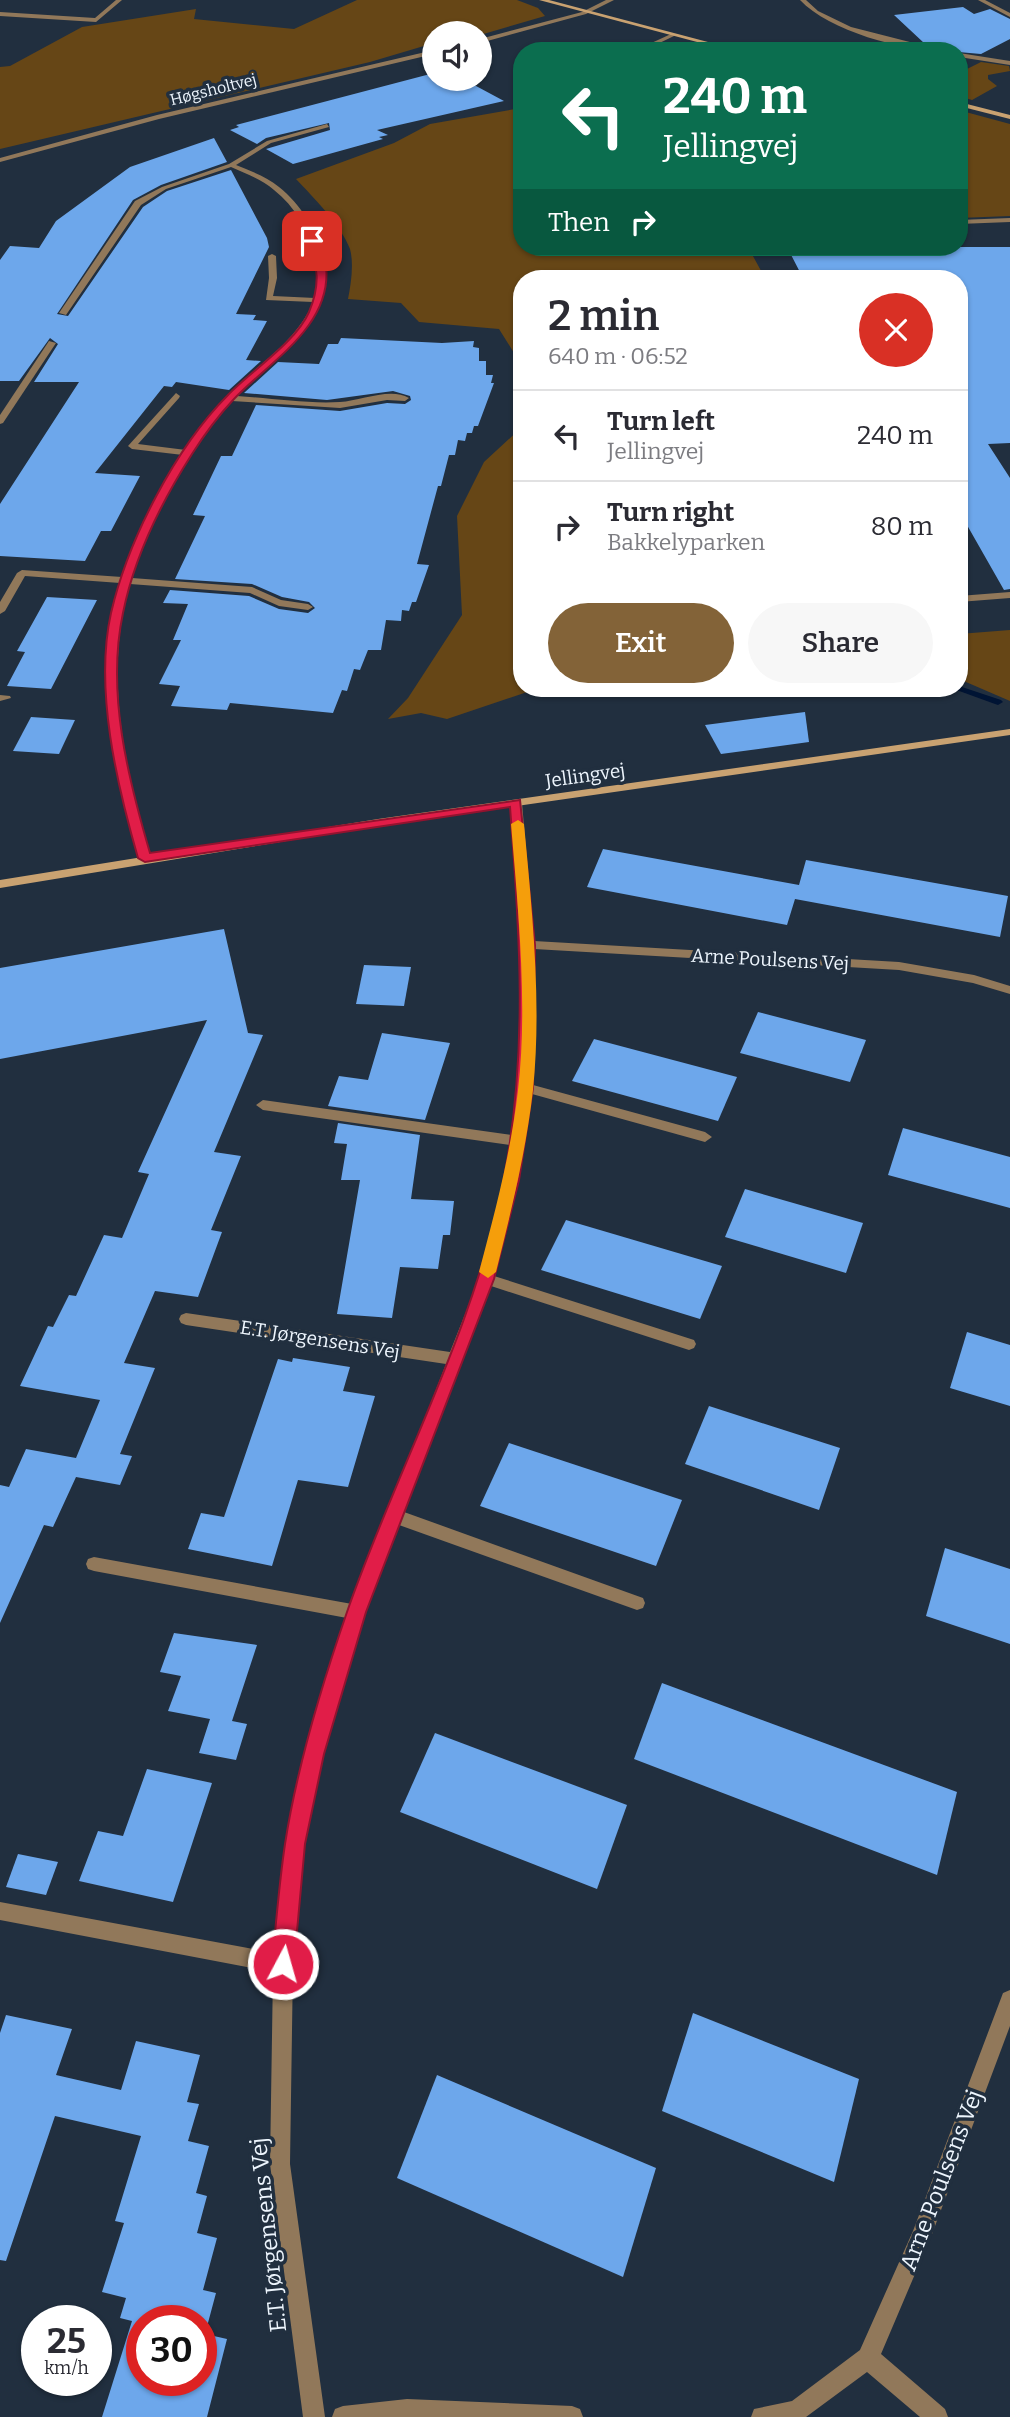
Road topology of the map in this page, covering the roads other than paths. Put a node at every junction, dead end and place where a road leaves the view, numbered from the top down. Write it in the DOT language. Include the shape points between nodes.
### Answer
graph roads {
  1 [pos="119,0"];
  2 [pos="542,0"];
  3 [pos="611,0"];
  4 [pos="803,0"];
  5 [pos="981,0"];
  6 [pos="584,13"];
  7 [pos="0,14"];
  8 [pos="1010,16"];
  9 [pos="673,35"];
  10 [pos="492,38"];
  11 [pos="657,42"];
  12 [pos="702,42"];
  13 [pos="906,42"];
  14 [pos="422,55"];
  15 [pos="968,56"];
  16 [pos="1010,63"];
  17 [pos="968,106"];
  18 [pos="1010,117"];
  19 [pos="327,126"];
  20 [pos="0,160"];
  21 [pos="231,165"];
  22 [pos="1010,220"];
  23 [pos="968,222"];
  24 [pos="272,256"];
  25 [pos="318,300"];
  26 [pos="63,313"];
  27 [pos="52,343"];
  28 [pos="176,396"];
  29 [pos="229,398"];
  30 [pos="405,398"];
  31 [pos="0,421"];
  32 [pos="187,453"];
  33 [pos="126,580"];
  34 [pos="1010,595"];
  35 [pos="968,598"];
  36 [pos="308,607"];
  37 [pos="0,611"];
  38 [pos="1010,732"];
  39 [pos="516,803"];
  40 [pos="145,858"];
  41 [pos="0,884"];
  42 [pos="528,945"];
  43 [pos="1010,990"];
  44 [pos="526,1088"];
  45 [pos="262,1105"];
  46 [pos="705,1137"];
  47 [pos="518,1141"];
  48 [pos="486,1279"];
  49 [pos="186,1319"];
  50 [pos="689,1344"];
  51 [pos="455,1359"];
  52 [pos="394,1516"];
  53 [pos="94,1564"];
  54 [pos="636,1604"];
  55 [pos="357,1612"];
  56 [pos="0,1912"];
  57 [pos="283,1964"];
  58 [pos="1010,2000"];
  59 [pos="868,2358"];
  60 [pos="314,2417"];
  61 [pos="343,2417"];
  62 [pos="572,2417"];
  63 [pos="762,2417"];
  64 [pos="937,2417"];
  1 -- 7 [label="street" via="96,20"];
  2 -- 6 [label="main road"];
  3 -- 6 [label="street"];
  4 -- 13 [label="street" via="814,12 849,28"];
  5 -- 8 [label="street"];
  6 -- 9 [label="main road"];
  6 -- 10 [label="street"];
  9 -- 11 [label="street"];
  9 -- 12 [label="main road"];
  14 -- 20 [label="street, Høgsholtvej" via="157,117"];
  15 -- 16 [label="street"];
  17 -- 18 [label="main road"];
  19 -- 21 [label="street" via="269,142"];
  21 -- 25 [label="street" via="259,176 295,205 320,259 323,280"];
  21 -- 26 [label="street" via="164,188 138,203"];
  22 -- 23 [label="street"];
  24 -- 25 [label="street" via="269,298"];
  25 -- 29 [label="street" via="294,337"];
  27 -- 31 [label="street"];
  28 -- 32 [label="street" via="132,446"];
  29 -- 30 [label="street" via="340,405"];
  29 -- 32 [label="street"];
  32 -- 33 [label="street" via="144,534"];
  33 -- 36 [label="street" via="251,590 279,603"];
  33 -- 37 [label="street" via="22,573"];
  33 -- 40 [label="street" via="113,651 114,714 125,790"];
  34 -- 35 [label="street"];
  38 -- 39 [label="main road, Jellingvej"];
  39 -- 40 [label="main road, Jellingvej"];
  39 -- 42 [label="street, E.T. Jørgensens Vej"];
  40 -- 41 [label="main road, Jellingvej"];
  42 -- 43 [label="street, Arne Poulsens Vej" via="899,966"];
  42 -- 44 [label="street, E.T. Jørgensens Vej"];
  44 -- 46 [label="street"];
  44 -- 47 [label="street, E.T. Jørgensens Vej"];
  45 -- 47 [label="street"];
  47 -- 48 [label="street, E.T. Jørgensens Vej"];
  48 -- 50 [label="street"];
  48 -- 51 [label="street, E.T. Jørgensens Vej"];
  49 -- 51 [label="street, E.T. Jørgensens Vej"];
  51 -- 52 [label="street, E.T. Jørgensens Vej"];
  52 -- 54 [label="street"];
  52 -- 55 [label="street, E.T. Jørgensens Vej"];
  53 -- 55 [label="street"];
  55 -- 57 [label="street, E.T. Jørgensens Vej" via="314,1754 300,1818"];
  56 -- 57 [label="street"];
  57 -- 60 [label="street, E.T. Jørgensens Vej" via="280,2164"];
  58 -- 59 [label="street, Arne Poulsens Vej" via="922,2234"];
  59 -- 63 [label="street" via="796,2411"];
  59 -- 64 [label="street"];
  61 -- 62 [label="street" via="407,2410"];
}
